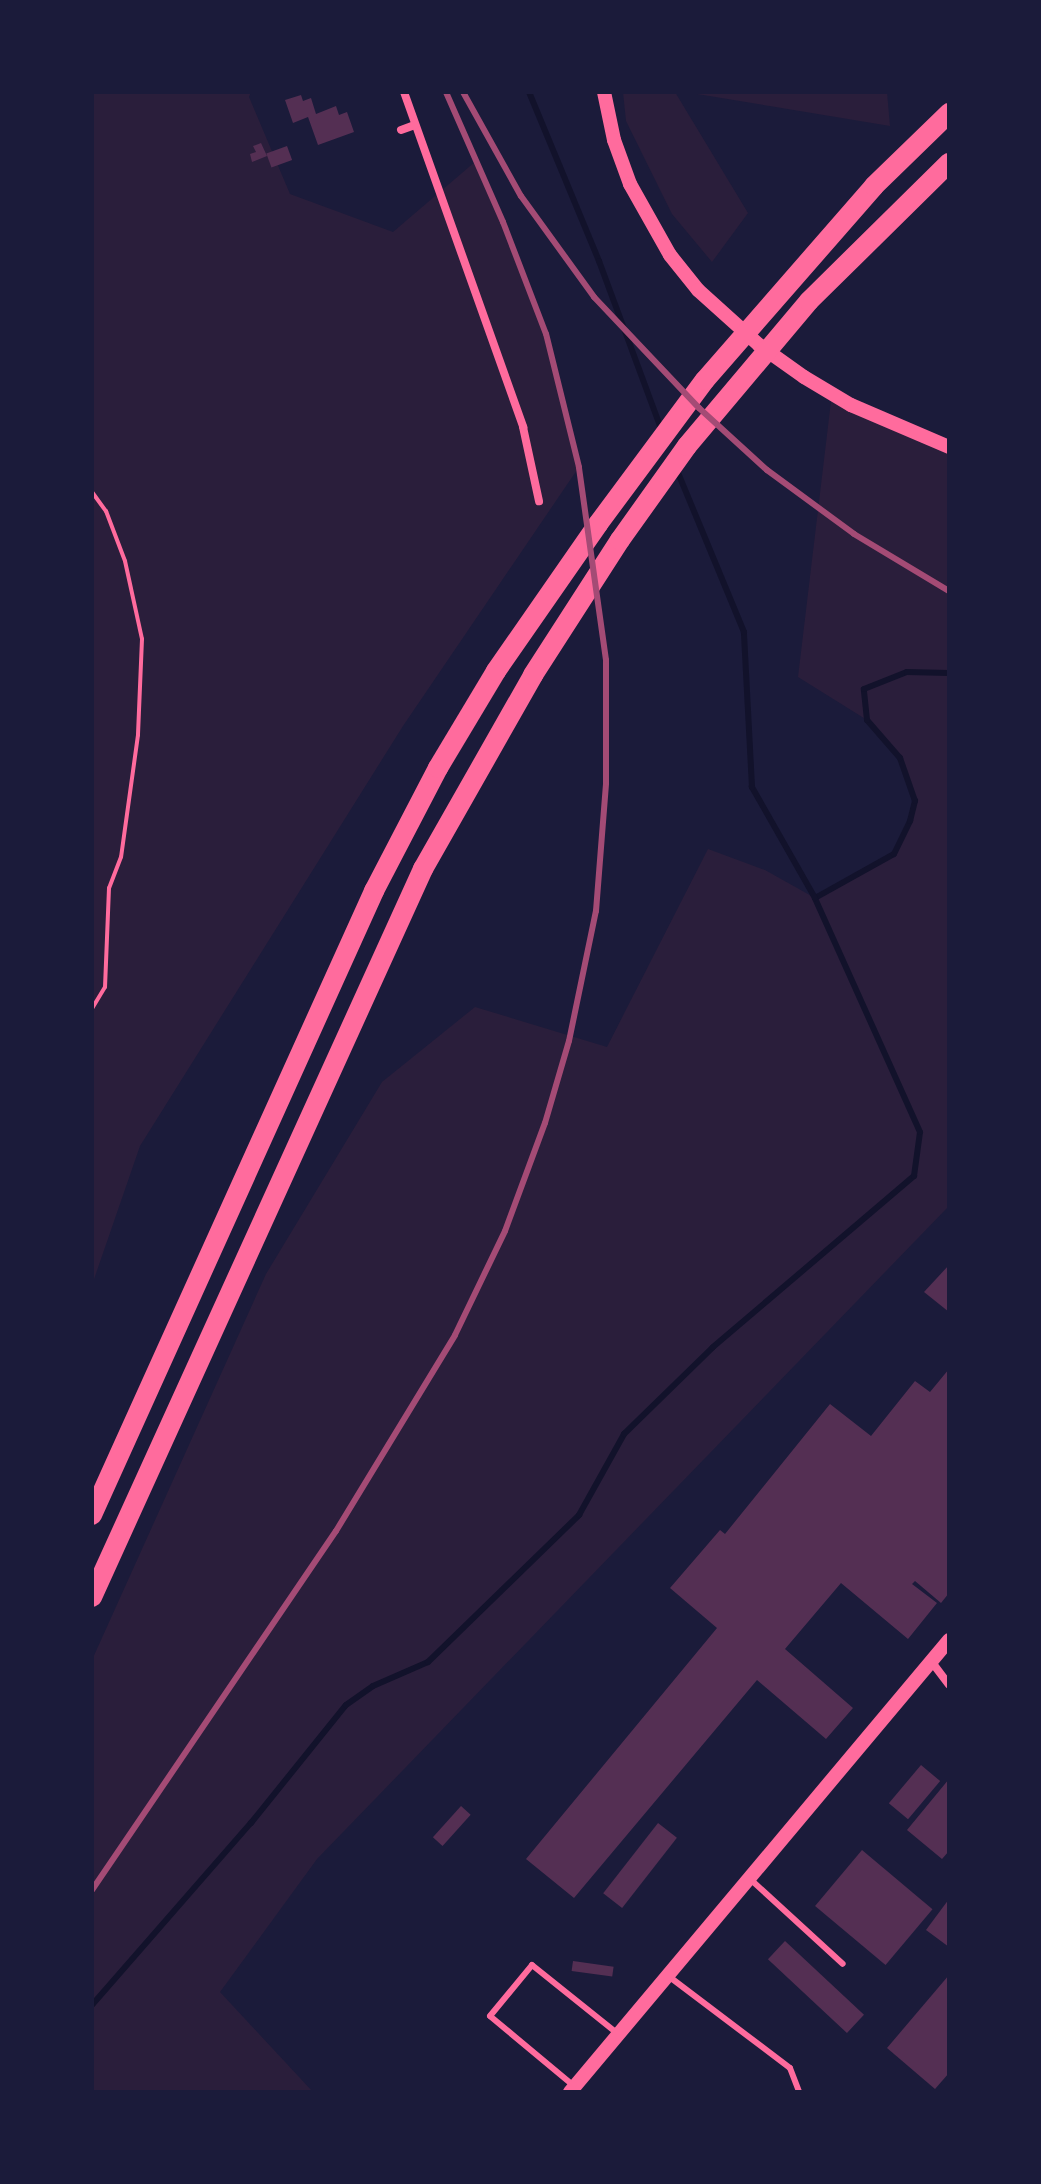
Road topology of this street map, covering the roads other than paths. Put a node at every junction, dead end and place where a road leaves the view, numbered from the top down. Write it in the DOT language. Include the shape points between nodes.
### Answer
graph roads {
  1 [pos="404,92"];
  2 [pos="604,92"];
  3 [pos="949,113"];
  4 [pos="415,125"];
  5 [pos="401,130"];
  6 [pos="949,163"];
  7 [pos="949,447"];
  8 [pos="539,501"];
  9 [pos="92,1515"];
  10 [pos="92,1597"];
  11 [pos="949,1640"];
  12 [pos="931,1661"];
  13 [pos="949,1685"];
  14 [pos="749,1878"];
  15 [pos="843,1964"];
  16 [pos="667,1975"];
  17 [pos="618,2034"];
  18 [pos="572,2089"];
  19 [pos="799,2092"];
  1 -- 4 [label="street"];
  2 -- 7 [label="street" via="630,184 670,255 698,290 804,377 851,405"];
  3 -- 9 [label="highway" via="874,186 705,380 496,671 374,891"];
  4 -- 5 [label="street"];
  4 -- 8 [label="street" via="513,398"];
  6 -- 10 [label="highway" via="809,301 687,446 576,606 423,869"];
  11 -- 12 [label="street"];
  12 -- 13 [label="street"];
  12 -- 14 [label="street"];
  14 -- 15 [label="lane"];
  14 -- 16 [label="street"];
  16 -- 17 [label="street"];
  16 -- 19 [label="lane" via="790,2068"];
  17 -- 18 [label="street"];
  17 -- 18 [label="lane" via="532,1965 490,2016"];
}
